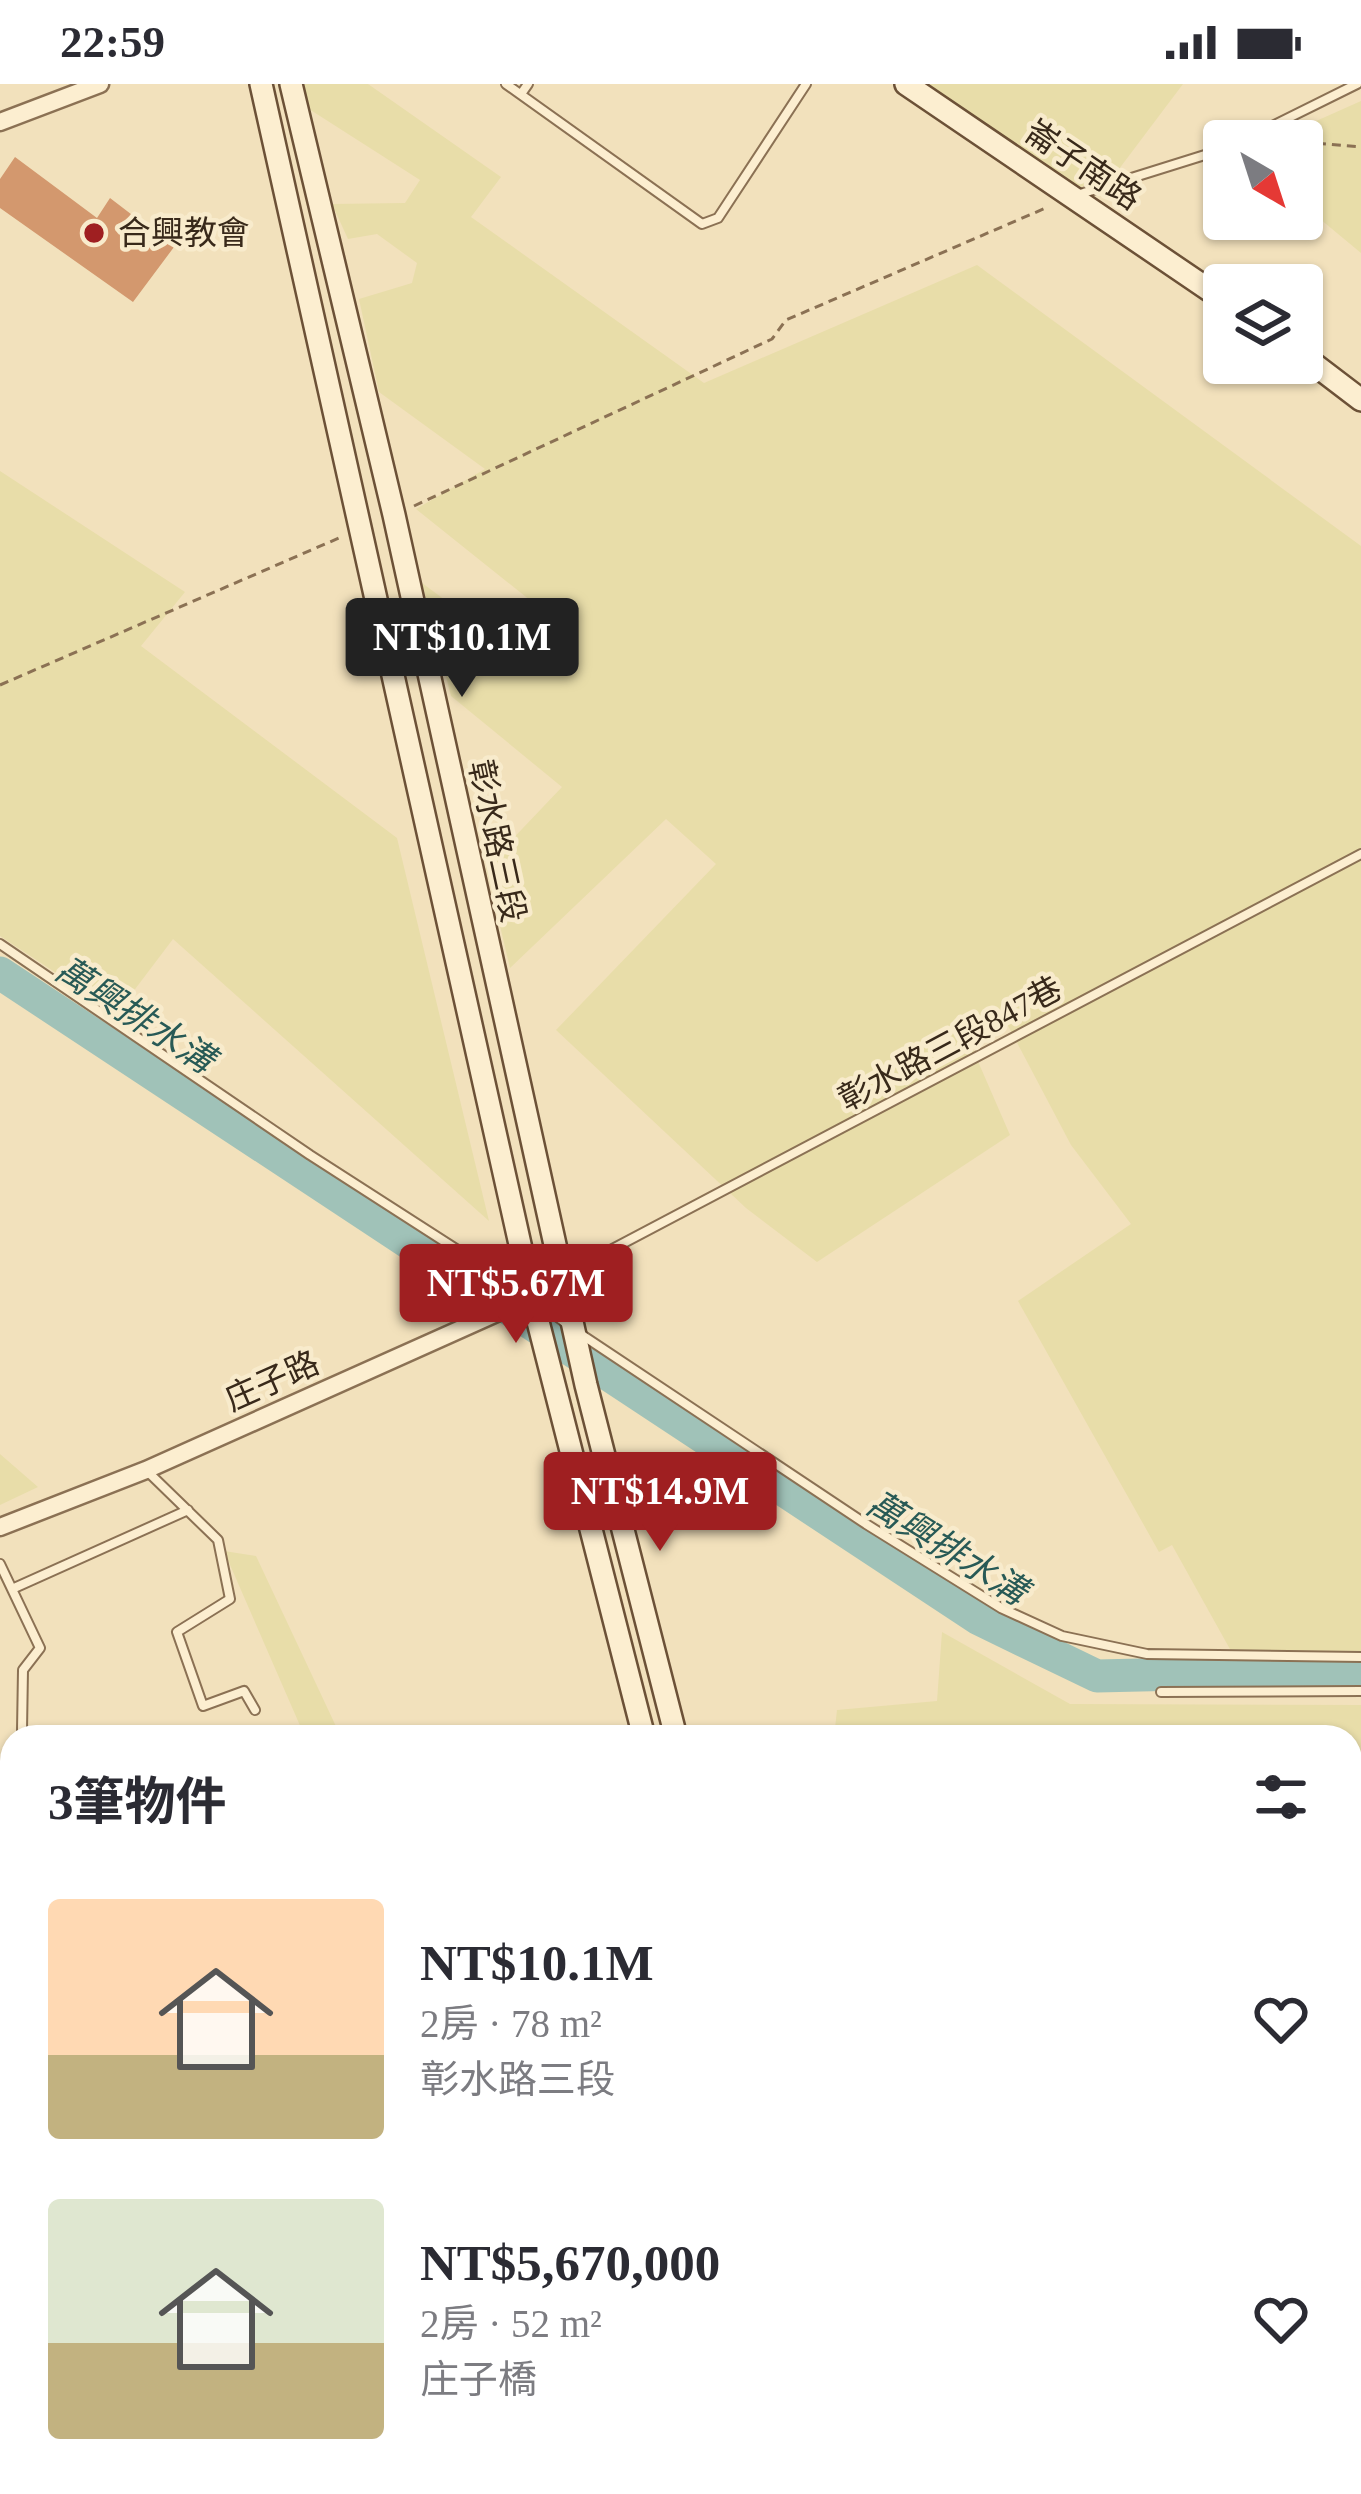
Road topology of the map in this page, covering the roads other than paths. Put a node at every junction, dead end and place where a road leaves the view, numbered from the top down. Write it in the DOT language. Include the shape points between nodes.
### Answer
graph roads {
  1 [pos="262,84"];
  2 [pos="291,84"];
  3 [pos="506,84"];
  4 [pos="528,84"];
  5 [pos="806,84"];
  6 [pos="906,84"];
  7 [pos="1357,84"];
  8 [pos="87,86"];
  9 [pos="521,94"];
  10 [pos="1284,120"];
  11 [pos="0,122"];
  12 [pos="1203,156"];
  13 [pos="1072,197"];
  14 [pos="1203,286"];
  15 [pos="1323,372"];
  16 [pos="363,384"];
  17 [pos="332,393"];
  18 [pos="1361,400"];
  19 [pos="1361,854"];
  20 [pos="0,944"];
  21 [pos="562,1275"];
  22 [pos="531,1298"];
  23 [pos="576,1331"];
  24 [pos="146,1470"];
  25 [pos="188,1510"];
  26 [pos="0,1527"];
  27 [pos="0,1564"];
  28 [pos="12,1589"];
  29 [pos="1361,1657"];
  30 [pos="1361,1691"];
  31 [pos="1161,1692"];
  32 [pos="255,1710"];
  33 [pos="22,1725"];
  34 [pos="641,1725"];
  35 [pos="673,1725"];
  1 -- 17 [label="street, 彰水路三段"];
  2 -- 16 [label="street, 彰水路三段"];
  3 -- 9 [label="lane"];
  4 -- 9 [label="lane"];
  5 -- 9 [label="lane" via="718,218 702,224"];
  6 -- 13 [label="street, 崙子南路"];
  7 -- 10 [label="lane"];
  8 -- 11 [label="street"];
  12 -- 13 [label="lane"];
  13 -- 14 [label="street, 崙子南路"];
  15 -- 18 [label="street"];
  16 -- 17 [label="street"];
  16 -- 21 [label="street, 彰水路三段"];
  17 -- 22 [label="street, 彰水路三段"];
  19 -- 21 [label="lane, 彰水路三段847巷"];
  20 -- 22 [label="lane"];
  21 -- 22 [label="street, 庄子路"];
  21 -- 23 [label="street, 彰水路三段"];
  22 -- 23 [label="lane"];
  22 -- 24 [label="street, 庄子路"];
  22 -- 34 [label="street, 彰水路三段"];
  23 -- 29 [label="lane" via="866,1524 1062,1636 1147,1654"];
  23 -- 35 [label="street, 彰水路三段"];
  24 -- 25 [label="lane"];
  24 -- 26 [label="street, 庄子路"];
  25 -- 28 [label="lane"];
  25 -- 32 [label="lane" via="218,1540 230,1599 178,1632 203,1706 244,1691"];
  27 -- 28 [label="lane"];
  28 -- 33 [label="lane" via="40,1648 23,1670"];
  30 -- 31 [label="lane"];
}
